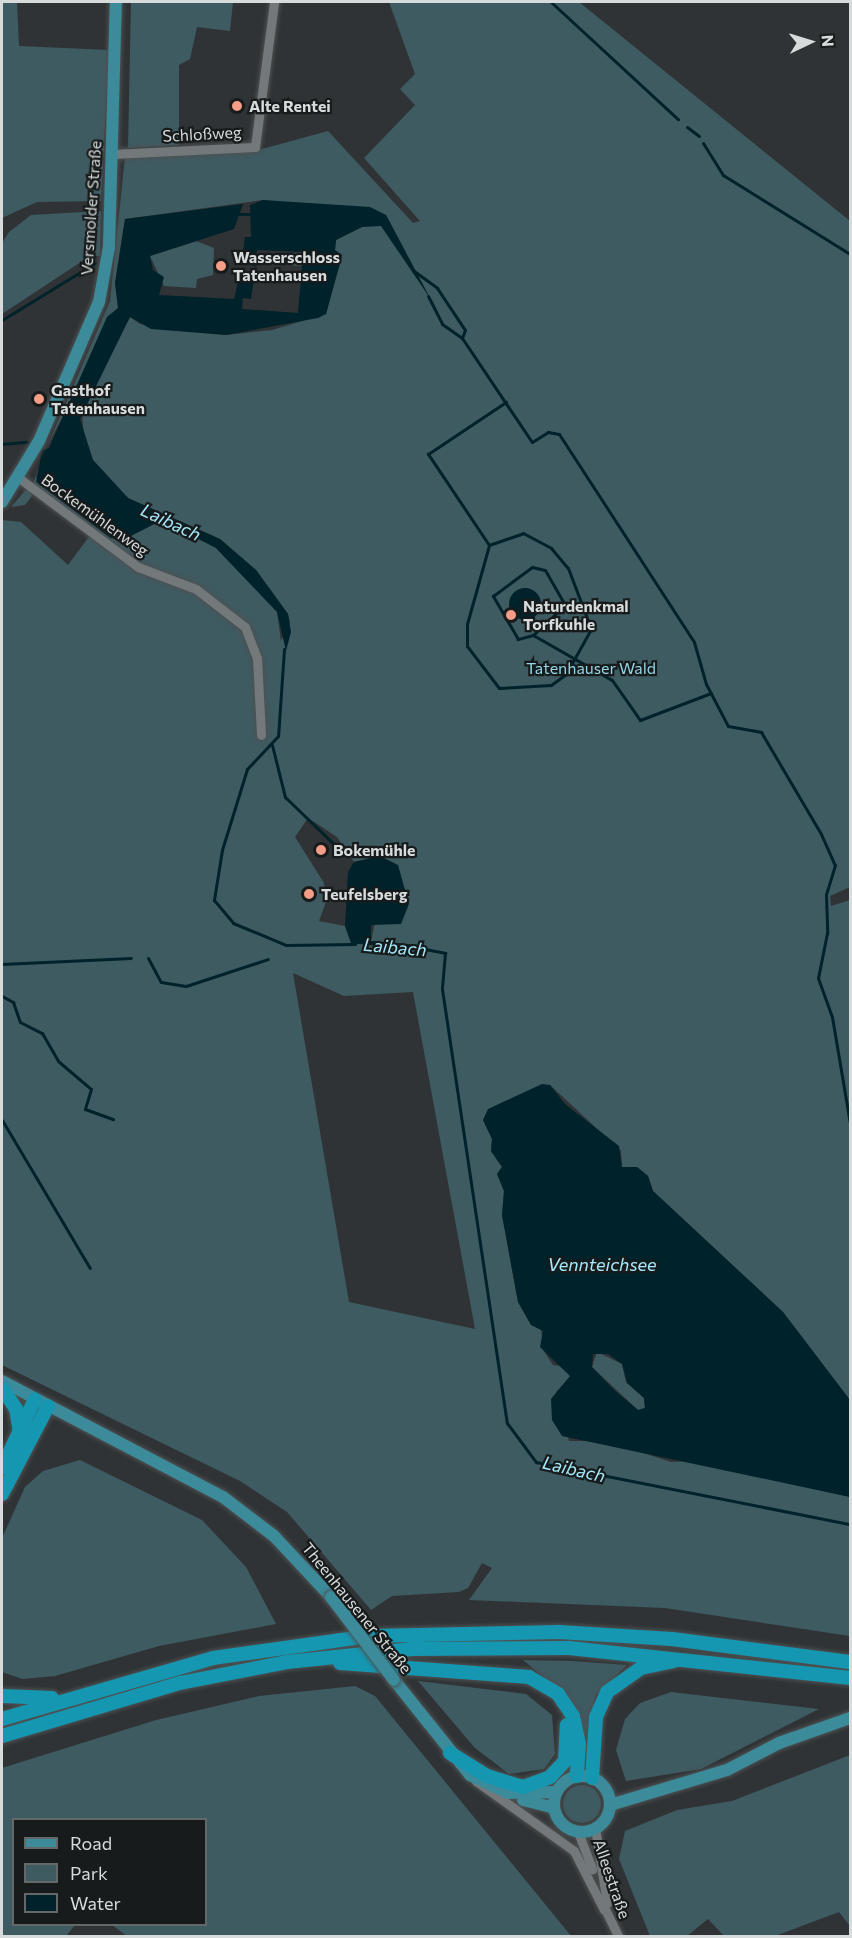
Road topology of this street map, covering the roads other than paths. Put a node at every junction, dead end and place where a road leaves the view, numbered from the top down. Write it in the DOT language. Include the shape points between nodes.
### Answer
graph roads {
  1 [pos="116,2"];
  2 [pos="274,2"];
  3 [pos="112,154"];
  4 [pos="19,478"];
  5 [pos="2,501"];
  6 [pos="261,735"];
  7 [pos="2,1381"];
  8 [pos="2,1388"];
  9 [pos="35,1399"];
  10 [pos="48,1406"];
  11 [pos="20,1431"];
  12 [pos="2,1468"];
  13 [pos="2,1494"];
  14 [pos="695,1659"];
  15 [pos="287,1662"];
  16 [pos="850,1662"];
  17 [pos="850,1678"];
  18 [pos="543,1685"];
  19 [pos="2,1696"];
  20 [pos="61,1698"];
  21 [pos="850,1718"];
  22 [pos="2,1719"];
  23 [pos="2,1736"];
  24 [pos="450,1753"];
  25 [pos="470,1775"];
  26 [pos="577,1776"];
  27 [pos="592,1778"];
  28 [pos="556,1792"];
  29 [pos="508,1793"];
  30 [pos="608,1798"];
  31 [pos="554,1808"];
  32 [pos="595,1828"];
  33 [pos="578,1832"];
  34 [pos="604,1910"];
  35 [pos="618,1936"];
  1 -- 3 [label="main road, Versmolder Straße"];
  2 -- 3 [label="street, Schloßweg" via="255,147"];
  3 -- 4 [label="main road, Versmolder Straße" via="109,247 99,302"];
  4 -- 5 [label="main road, Versmolder Straße"];
  4 -- 6 [label="street, Bockemühlenweg" via="138,567 196,589 245,627 256,658"];
  7 -- 9 [label="main road, Theenhausener Straße"];
  8 -- 11 [label="highway" via="16,1409"];
  9 -- 10 [label="main road, Theenhausener Straße"];
  9 -- 11 [label="highway"];
  10 -- 13 [label="highway"];
  10 -- 24 [label="main road, Theenhausener Straße, bridge" via="223,1497 274,1536 331,1597"];
  11 -- 12 [label="highway"];
  14 -- 15 [label="highway" via="496,1646"];
  14 -- 17 [label="highway"];
  14 -- 27 [label="highway" via="641,1668 607,1692 596,1717"];
  15 -- 18 [label="highway" via="501,1671"];
  15 -- 23 [label="highway" via="99,1704"];
  16 -- 20 [label="highway" via="649,1637 423,1633 301,1643 213,1658"];
  18 -- 24 [label="highway" via="566,1719 570,1740 565,1761 550,1777 523,1787 504,1784"];
  18 -- 26 [label="highway" via="558,1694 573,1716 579,1744"];
  19 -- 20 [label="highway"];
  20 -- 22 [label="highway"];
  21 -- 30 [label="main road" via="674,1787"];
  24 -- 25 [label="main road, Theenhausener Straße"];
  25 -- 29 [label="main road, Theenhausener Straße"];
  25 -- 34 [label="street" via="495,1798 574,1851"];
  26 -- 27 [label="main road"];
  26 -- 28 [label="main road"];
  27 -- 30 [label="main road"];
  28 -- 29 [label="main road, Theenhausener Straße"];
  28 -- 31 [label="main road"];
  29 -- 31 [label="main road, Theenhausener Straße"];
  30 -- 32 [label="main road"];
  31 -- 33 [label="main road" via="562,1824"];
  32 -- 33 [label="main road"];
  32 -- 35 [label="street, Alleestraße" via="598,1872"];
  33 -- 34 [label="street, Alleestraße"];
  34 -- 35 [label="street, Alleestraße"];
}
